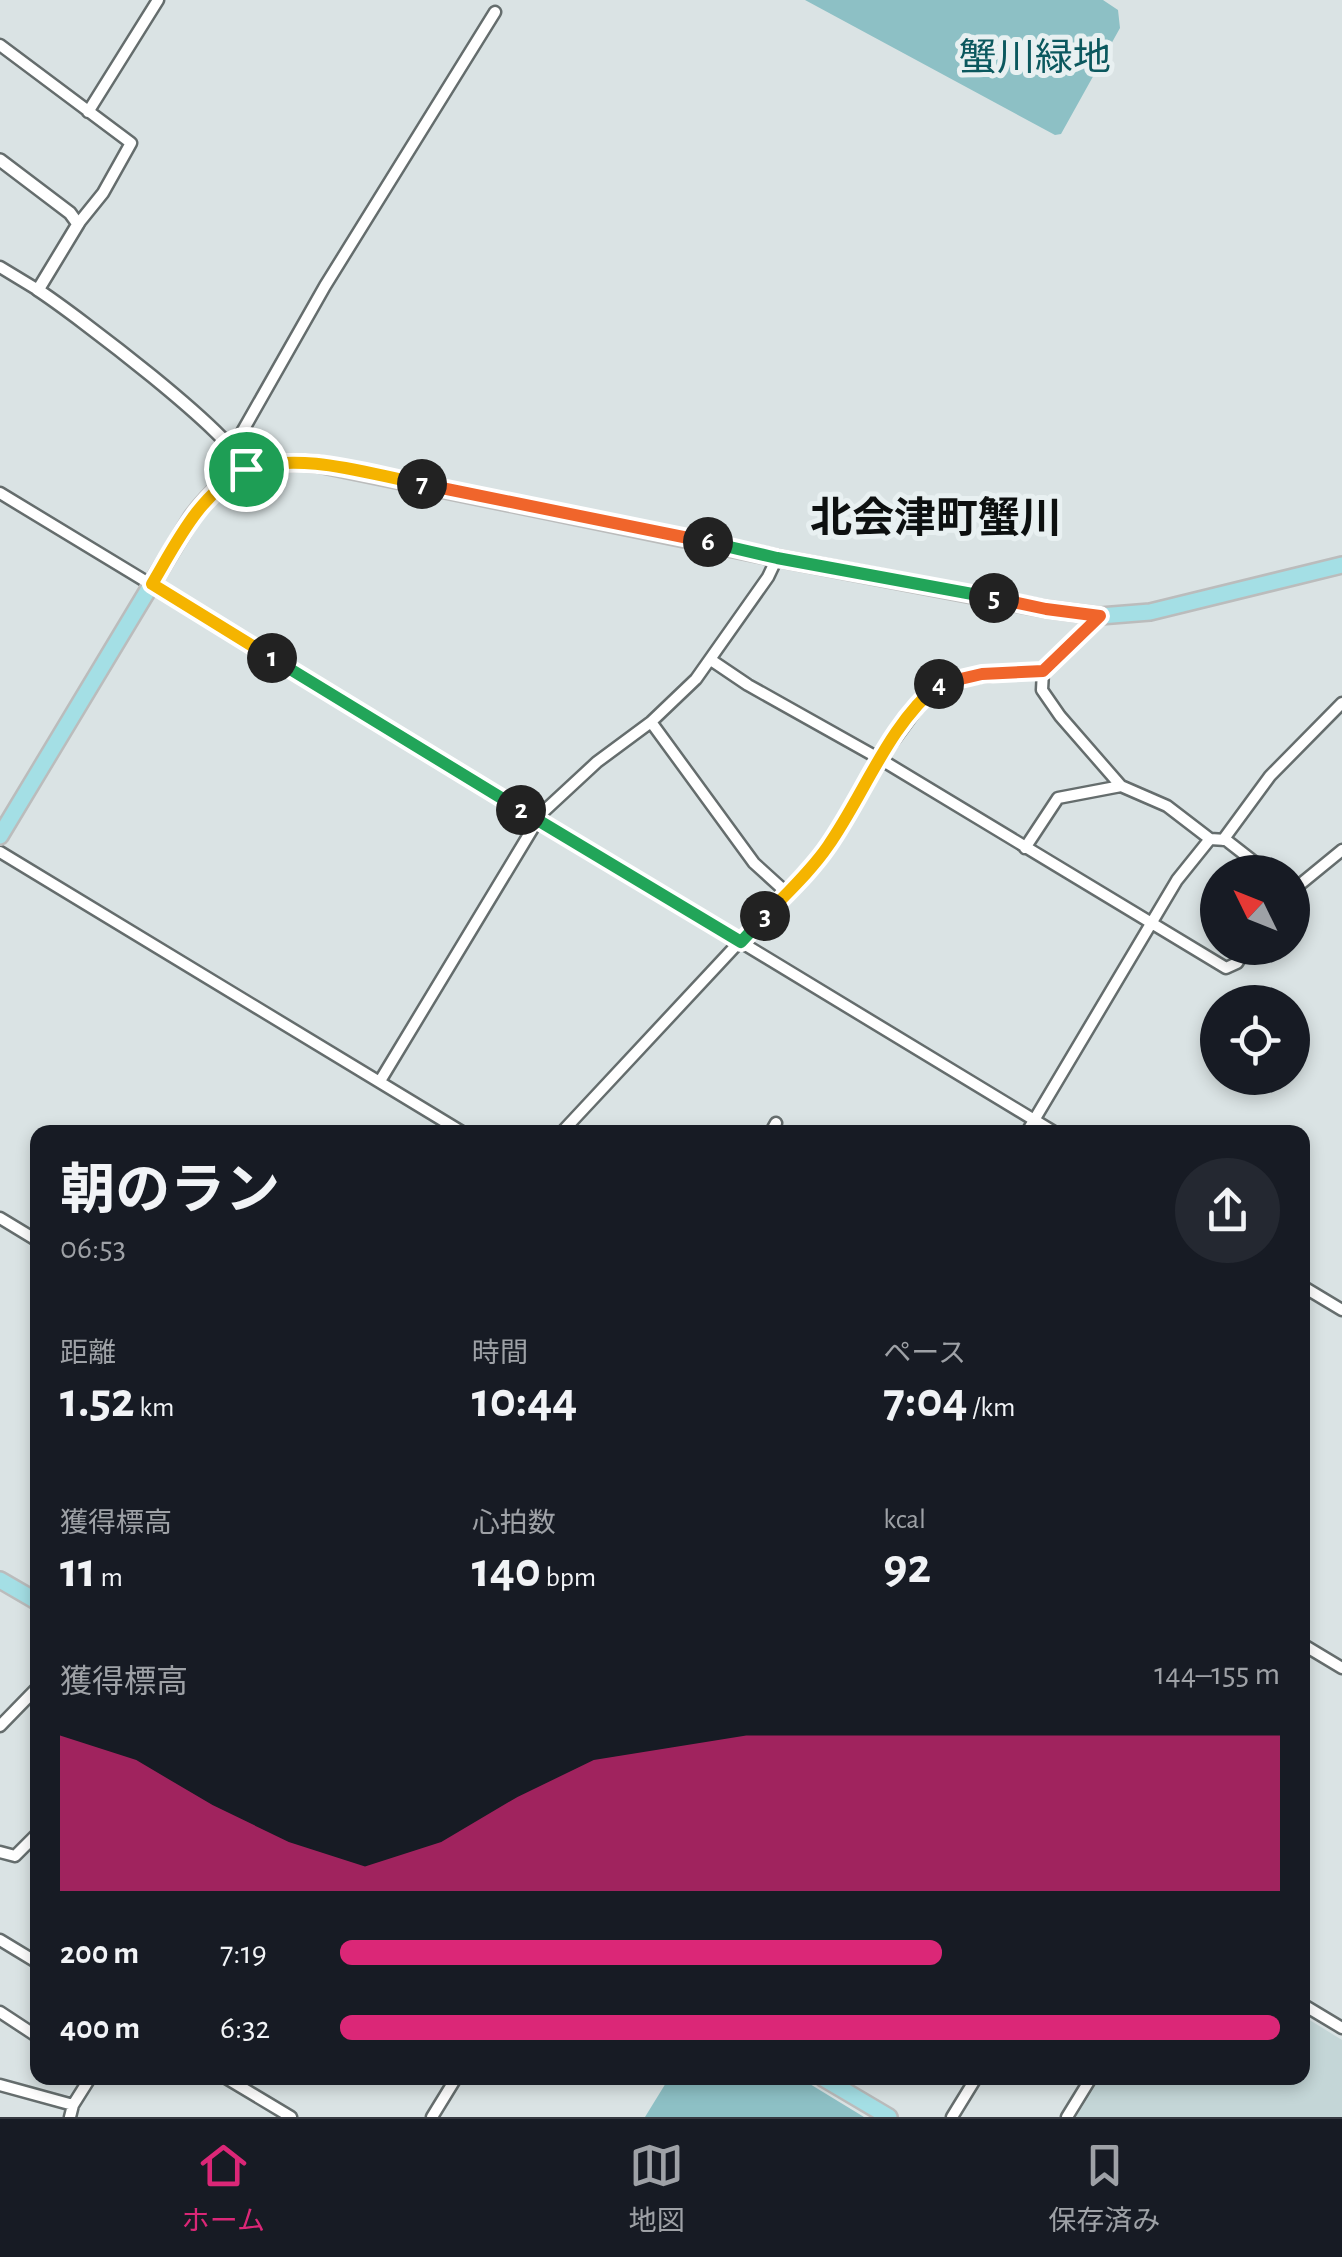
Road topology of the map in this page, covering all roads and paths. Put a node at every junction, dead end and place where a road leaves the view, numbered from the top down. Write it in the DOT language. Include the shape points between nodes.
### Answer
graph roads {
  1 [pos="158,0"];
  2 [pos="496,12"];
  3 [pos="0,45"];
  4 [pos="88,112"];
  5 [pos="0,160"];
  6 [pos="78,224"];
  7 [pos="0,267"];
  8 [pos="38,290"];
  9 [pos="232,448"];
  10 [pos="246,469"];
  11 [pos="0,493"];
  12 [pos="777,558"];
  13 [pos="1342,565"];
  14 [pos="152,584"];
  15 [pos="1100,616"];
  16 [pos="711,660"];
  17 [pos="1043,671"];
  18 [pos="1342,702"];
  19 [pos="651,722"];
  20 [pos="880,759"];
  21 [pos="1121,786"];
  22 [pos="538,820"];
  23 [pos="0,836"];
  24 [pos="1210,840"];
  25 [pos="1223,840"];
  26 [pos="1026,848"];
  27 [pos="1342,850"];
  28 [pos="0,852"];
  29 [pos="1248,855"];
  30 [pos="1310,876"];
  31 [pos="787,893"];
  32 [pos="1152,924"];
  33 [pos="741,942"];
  34 [pos="1200,953"];
  35 [pos="380,1082"];
  36 [pos="1034,1120"];
  37 [pos="451,1125"];
  38 [pos="569,1125"];
  39 [pos="1031,1125"];
  40 [pos="1042,1125"];
  41 [pos="0,1218"];
  42 [pos="30,1236"];
  43 [pos="1310,1291"];
  44 [pos="1342,1310"];
  45 [pos="0,1580"];
  46 [pos="30,1597"];
  47 [pos="1310,1649"];
  48 [pos="1342,1668"];
  49 [pos="30,1695"];
  50 [pos="0,1726"];
  51 [pos="30,1841"];
  52 [pos="0,1852"];
  53 [pos="0,1940"];
  54 [pos="30,1958"];
  55 [pos="1310,2009"];
  56 [pos="0,2012"];
  57 [pos="1342,2028"];
  58 [pos="30,2032"];
  59 [pos="0,2085"];
  60 [pos="86,2085"];
  61 [pos="238,2085"];
  62 [pos="452,2085"];
  63 [pos="835,2085"];
  64 [pos="972,2085"];
  65 [pos="1087,2085"];
  66 [pos="71,2111"];
  67 [pos="291,2117"];
  68 [pos="432,2117"];
  69 [pos="889,2117"];
  70 [pos="952,2117"];
  71 [pos="1067,2117"];
  1 -- 4 [label="street"];
  2 -- 9 [label="street"];
  3 -- 4 [label="street"];
  4 -- 6 [label="street" via="131,148"];
  5 -- 6 [label="street"];
  6 -- 8 [label="street"];
  7 -- 8 [label="street"];
  8 -- 9 [label="street"];
  9 -- 10 [label="street"];
  10 -- 12 [label="main road" via="286,460 318,464"];
  10 -- 14 [label="main road" via="203,502"];
  11 -- 14 [label="street"];
  12 -- 15 [label="main road"];
  12 -- 16 [label="street"];
  13 -- 15 [label="main road" via="1150,612"];
  14 -- 22 [label="street"];
  14 -- 23 [label="main road"];
  15 -- 17 [label="street"];
  16 -- 19 [label="street"];
  16 -- 20 [label="street"];
  17 -- 20 [label="street" via="938,684"];
  17 -- 21 [label="street" via="1042,690"];
  18 -- 25 [label="street" via="1270,776"];
  19 -- 22 [label="street" via="596,762"];
  19 -- 31 [label="street" via="754,863"];
  20 -- 26 [label="street"];
  20 -- 31 [label="street" via="827,848"];
  21 -- 24 [label="street" via="1167,806"];
  21 -- 26 [label="street" via="1058,798"];
  22 -- 33 [label="street"];
  22 -- 35 [label="street"];
  24 -- 25 [label="street"];
  24 -- 32 [label="street"];
  25 -- 29 [label="street"];
  26 -- 32 [label="street"];
  27 -- 30 [label="street"];
  28 -- 35 [label="street"];
  31 -- 33 [label="street"];
  32 -- 34 [label="street"];
  32 -- 36 [label="street"];
  33 -- 36 [label="street"];
  33 -- 38 [label="street"];
  35 -- 37 [label="street"];
  36 -- 39 [label="street"];
  36 -- 40 [label="street"];
  41 -- 42 [label="street"];
  43 -- 44 [label="street"];
  45 -- 46 [label="main road"];
  47 -- 48 [label="street"];
  49 -- 50 [label="street"];
  51 -- 52 [label="street" via="15,1856"];
  53 -- 54 [label="street"];
  55 -- 57 [label="street"];
  56 -- 58 [label="street"];
  59 -- 66 [label="street"];
  60 -- 66 [label="street"];
  61 -- 67 [label="street"];
  62 -- 68 [label="street"];
  63 -- 69 [label="main road"];
  64 -- 70 [label="street"];
  65 -- 71 [label="street"];
}
